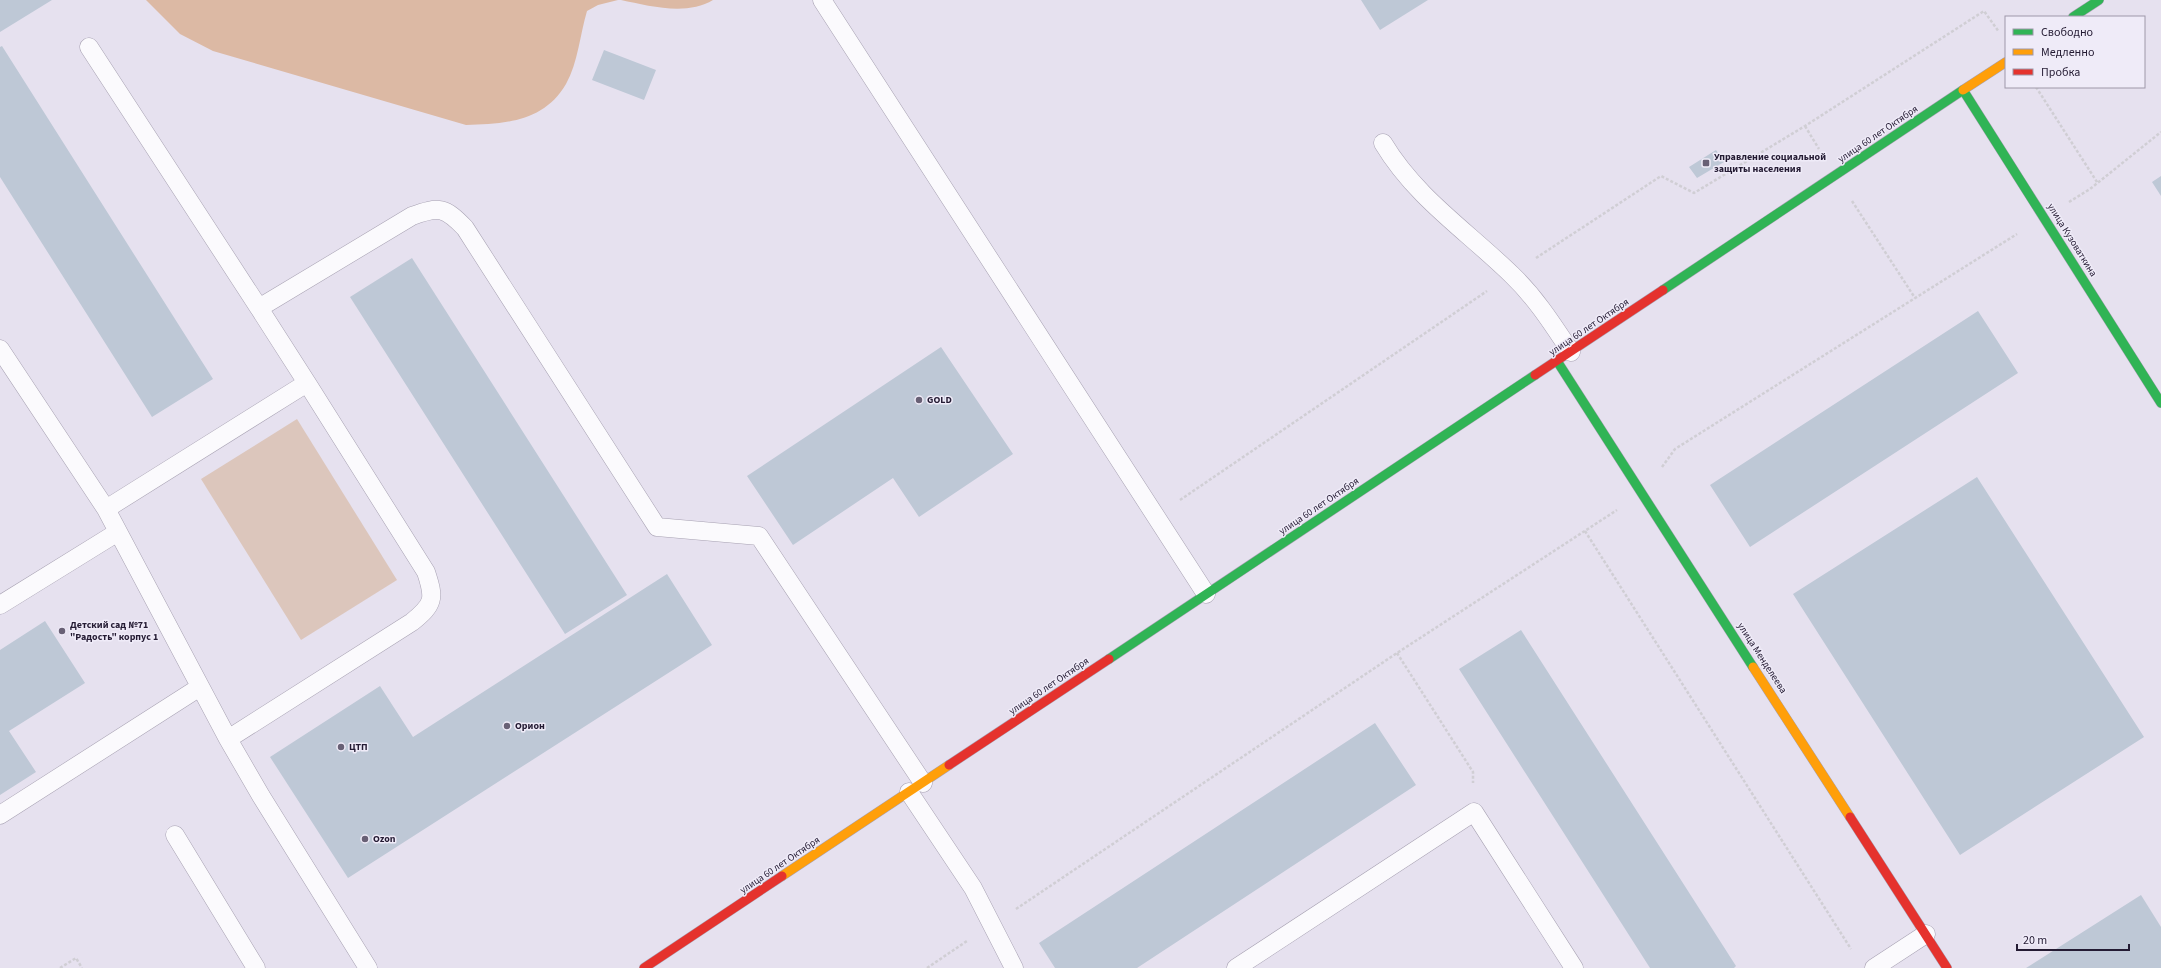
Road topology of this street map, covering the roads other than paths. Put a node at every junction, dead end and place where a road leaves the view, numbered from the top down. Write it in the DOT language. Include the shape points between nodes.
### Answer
graph roads {
  1 [pos="822,0"];
  2 [pos="2098,0"];
  3 [pos="2074,16"];
  4 [pos="89,47"];
  5 [pos="2005,63"];
  6 [pos="1963,90"];
  7 [pos="1383,143"];
  8 [pos="259,308"];
  9 [pos="0,348"];
  10 [pos="1564,357"];
  11 [pos="307,383"];
  12 [pos="2161,402"];
  13 [pos="106,509"];
  14 [pos="118,532"];
  15 [pos="1206,594"];
  16 [pos="0,605"];
  17 [pos="200,687"];
  18 [pos="228,738"];
  19 [pos="916,788"];
  20 [pos="0,815"];
  21 [pos="175,835"];
  22 [pos="1926,934"];
  23 [pos="256,968"];
  24 [pos="368,968"];
  25 [pos="644,968"];
  26 [pos="1014,968"];
  27 [pos="1236,968"];
  28 [pos="1574,968"];
  29 [pos="1874,968"];
  30 [pos="1947,968"];
  1 -- 15 [label="lane"];
  2 -- 3 [label="main road"];
  4 -- 8 [label="lane"];
  5 -- 6 [label="main road, улица 60 лет Октября"];
  6 -- 10 [label="main road, улица 60 лет Октября"];
  6 -- 12 [label="main road, улица Кузоваткина"];
  7 -- 10 [label="lane" via="1396,165 1428,201 1512,274 1538,302"];
  8 -- 11 [label="lane"];
  8 -- 19 [label="lane" via="412,216 431,208 451,213 465,228 657,527 758,536"];
  9 -- 13 [label="lane"];
  10 -- 15 [label="main road, улица 60 лет Октября"];
  10 -- 22 [label="main road, улица Менделеева"];
  11 -- 13 [label="lane"];
  11 -- 18 [label="lane" via="426,572 432,592 427,610 412,622"];
  13 -- 14 [label="lane"];
  14 -- 16 [label="lane"];
  14 -- 17 [label="lane"];
  15 -- 19 [label="main road, улица 60 лет Октября"];
  17 -- 18 [label="lane"];
  17 -- 20 [label="lane"];
  18 -- 24 [label="lane" via="260,796"];
  19 -- 25 [label="main road, улица 60 лет Октября"];
  19 -- 26 [label="lane" via="973,888"];
  21 -- 23 [label="lane"];
  22 -- 29 [label="lane"];
  22 -- 30 [label="main road, улица Менделеева"];
  27 -- 28 [label="lane" via="1474,812"];
}
